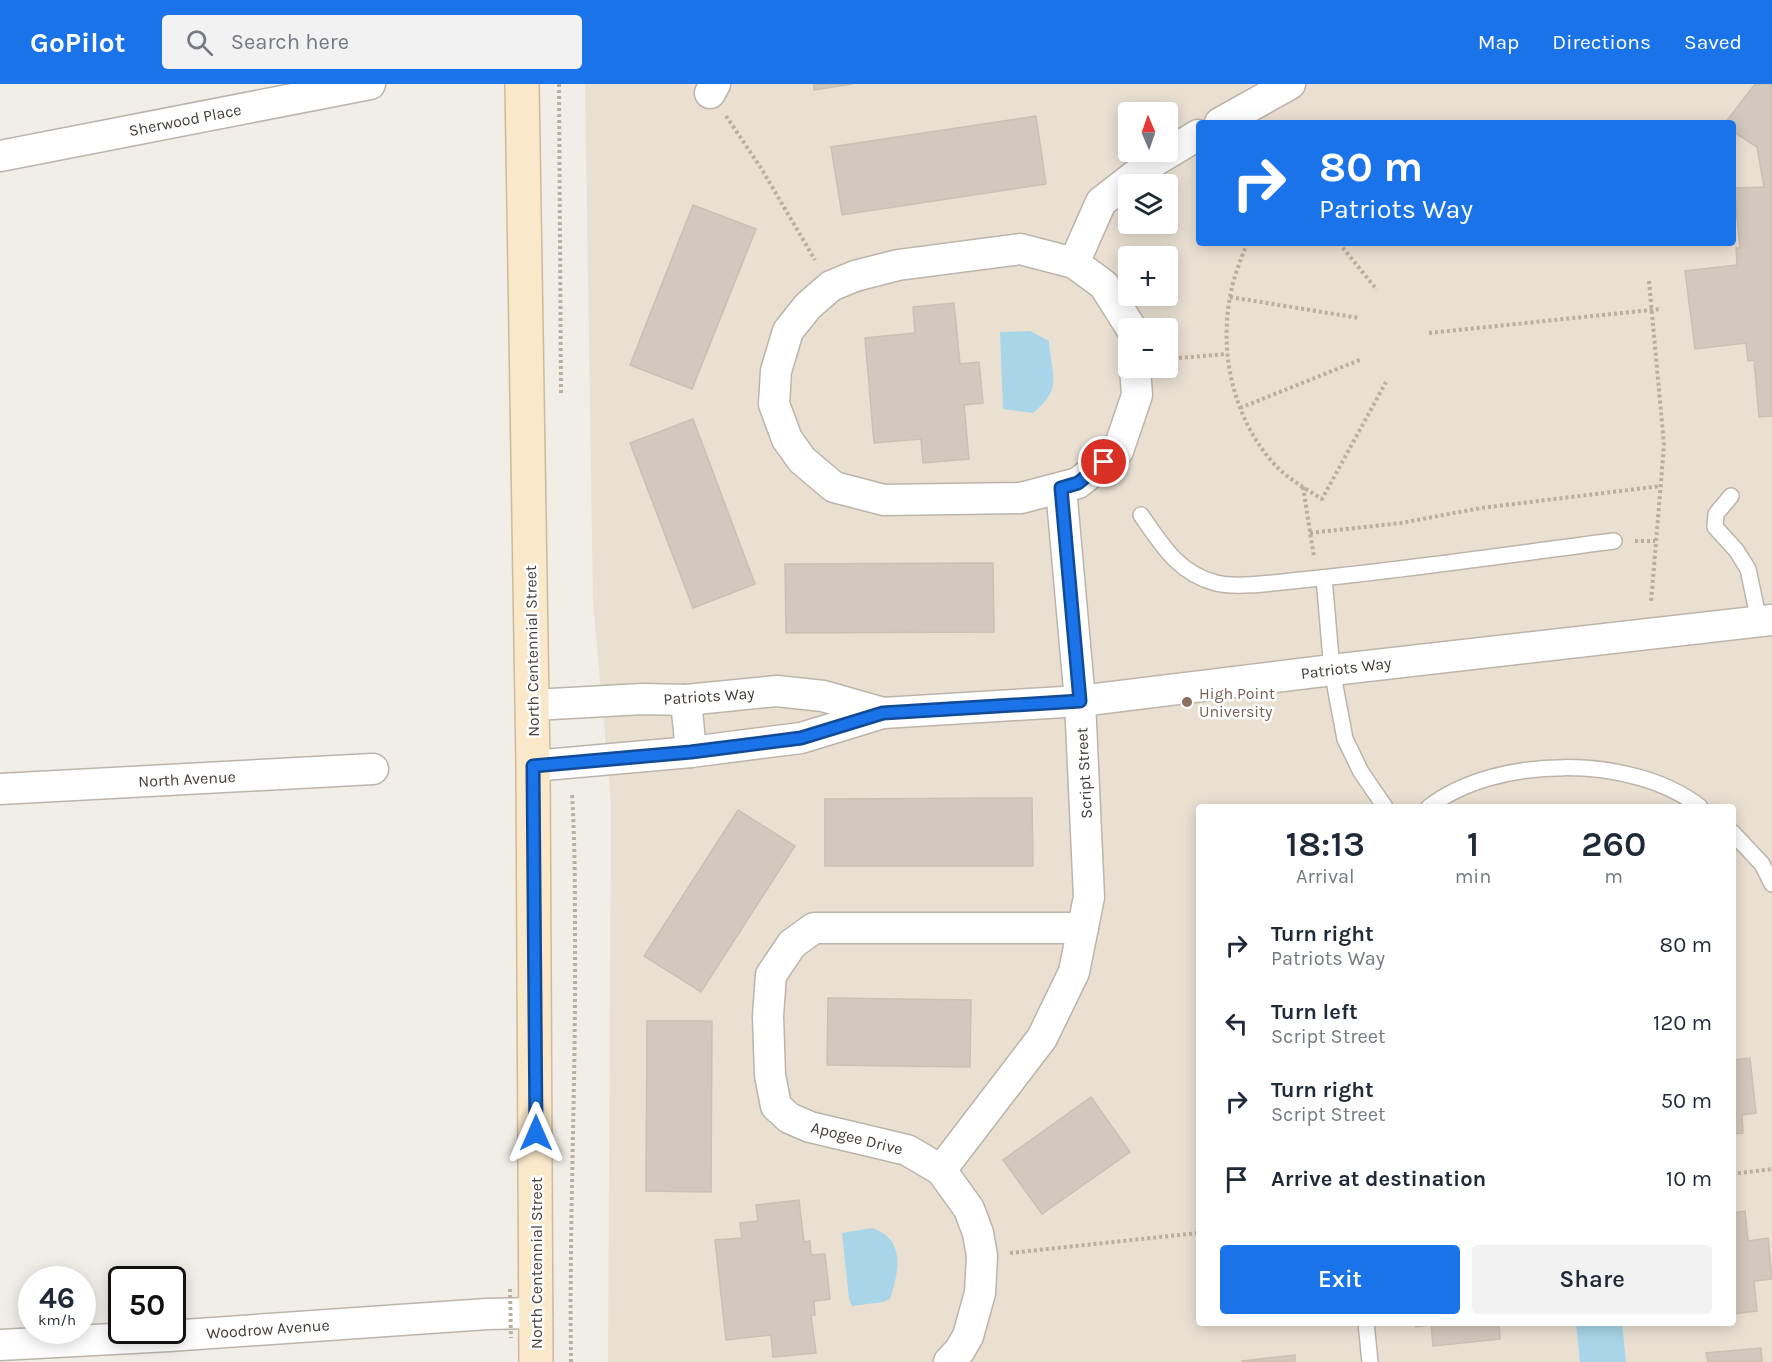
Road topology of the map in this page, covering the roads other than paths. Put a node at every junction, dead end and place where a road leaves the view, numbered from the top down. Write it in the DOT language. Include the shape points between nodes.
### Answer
graph roads {
  1 [pos="370,84"];
  2 [pos="522,84"];
  3 [pos="1290,84"];
  4 [pos="1225,120"];
  5 [pos="1196,136"];
  6 [pos="0,156"];
  7 [pos="1074,263"];
  8 [pos="1125,318"];
  9 [pos="1136,378"];
  10 [pos="1061,488"];
  11 [pos="1731,496"];
  12 [pos="1141,515"];
  13 [pos="1614,541"];
  14 [pos="1321,578"];
  15 [pos="1765,621"];
  16 [pos="1332,670"];
  17 [pos="686,700"];
  18 [pos="1080,701"];
  19 [pos="532,705"];
  20 [pos="883,713"];
  21 [pos="691,752"];
  22 [pos="533,766"];
  23 [pos="374,769"];
  24 [pos="0,789"];
  25 [pos="1382,804"];
  26 [pos="1433,804"];
  27 [pos="1696,804"];
  28 [pos="1736,836"];
  29 [pos="1772,884"];
  30 [pos="1083,928"];
  31 [pos="941,1170"];
  32 [pos="537,1313"];
  33 [pos="1366,1326"];
  34 [pos="0,1345"];
  35 [pos="961,1358"];
  36 [pos="536,1362"];
  37 [pos="1370,1362"];
  1 -- 6 [label="street, Sherwood Place"];
  2 -- 19 [label="main road, North Centennial Street"];
  3 -- 4 [label="street"];
  5 -- 7 [label="street" via="1150,164 1101,202"];
  7 -- 8 [label="street" via="1104,285"];
  7 -- 10 [label="street" via="1020,249 898,265 831,286 808,306 788,332 776,370 774,404 787,440 802,460 834,487 884,500 1021,498"];
  9 -- 10 [label="street" via="1137,395 1118,451 1078,483"];
  10 -- 18 [label="street, Script Street"];
  11 -- 15 [label="lane" via="1716,514 1715,527 1748,569"];
  12 -- 14 [label="lane" via="1168,554 1190,572 1218,584 1255,585"];
  13 -- 14 [label="lane"];
  14 -- 16 [label="lane"];
  15 -- 16 [label="street, Patriots Way"];
  16 -- 18 [label="street, Patriots Way"];
  16 -- 25 [label="lane" via="1345,739"];
  17 -- 19 [label="street, Patriots Way"];
  17 -- 20 [label="street, Patriots Way" via="777,691 823,696"];
  17 -- 21 [label="street"];
  18 -- 20 [label="street, Patriots Way"];
  18 -- 30 [label="street, Script Street" via="1089,897"];
  19 -- 22 [label="main road, North Centennial Street"];
  20 -- 21 [label="street, Patriots Way" via="801,738"];
  21 -- 22 [label="street, Patriots Way"];
  22 -- 32 [label="main road, North Centennial Street"];
  23 -- 24 [label="street, North Avenue"];
  26 -- 27 [label="lane" via="1478,782 1553,767 1606,769 1653,782"];
  28 -- 29 [label="lane" via="1762,864"];
  30 -- 31 [label="street, Script Street" via="1074,972 1042,1038"];
  30 -- 31 [label="street, Apogee Drive" via="814,928 792,944 771,975 770,1075 776,1106 789,1118 810,1127 907,1150"];
  31 -- 35 [label="street, Apogee Drive" via="969,1209 982,1256 980,1293"];
  32 -- 34 [label="street, Woodrow Avenue"];
  32 -- 36 [label="main road, North Centennial Street"];
  33 -- 37 [label="lane"];
}
